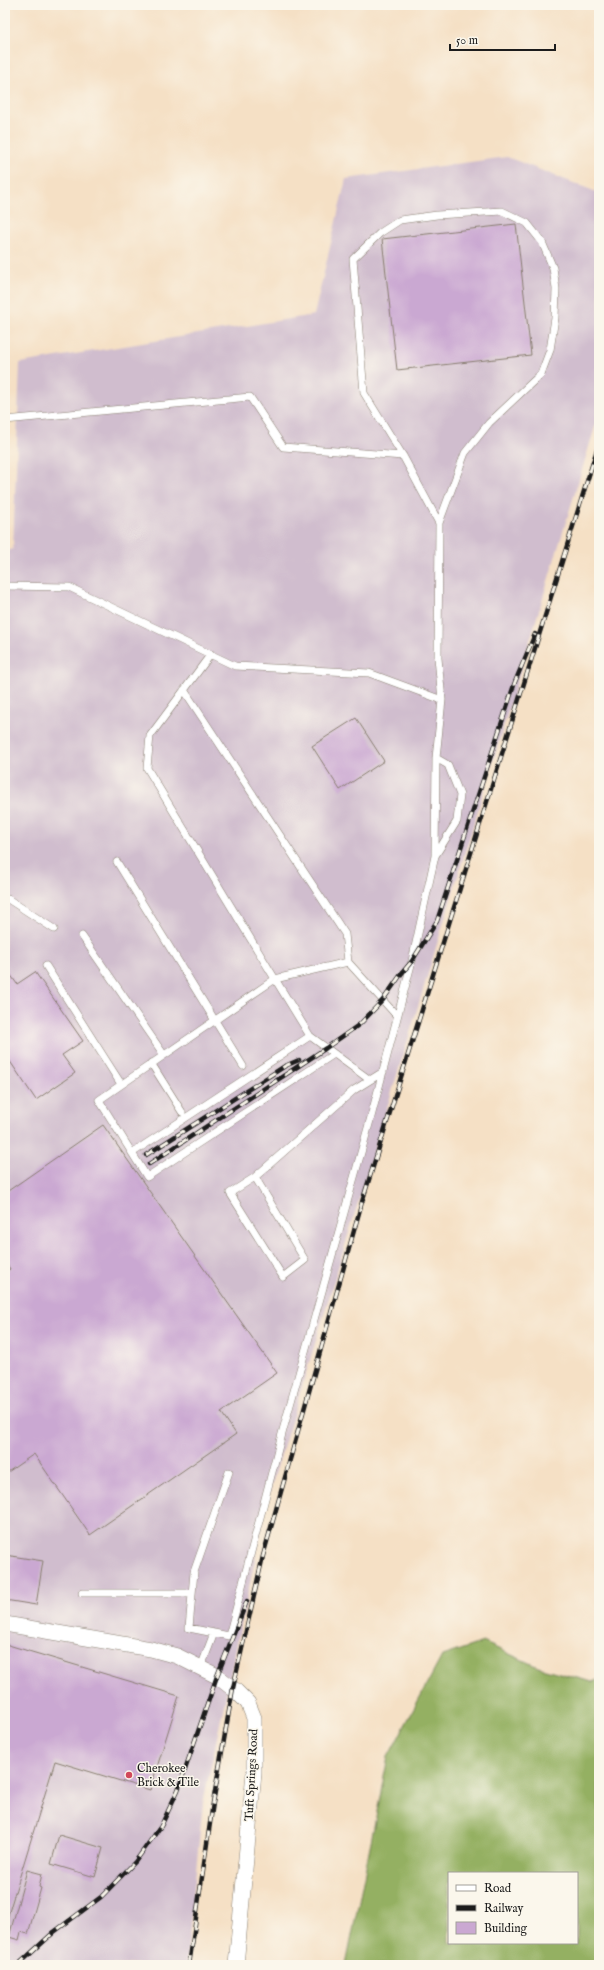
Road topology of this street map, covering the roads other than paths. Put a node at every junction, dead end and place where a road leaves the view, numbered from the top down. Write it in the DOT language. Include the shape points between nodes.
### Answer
graph roads {
  1 [pos="5,420"];
  2 [pos="403,456"];
  3 [pos="439,523"];
  4 [pos="5,586"];
  5 [pos="211,654"];
  6 [pos="184,690"];
  7 [pos="442,700"];
  8 [pos="436,758"];
  9 [pos="435,856"];
  10 [pos="116,862"];
  11 [pos="5,899"];
  12 [pos="54,929"];
  13 [pos="82,936"];
  14 [pos="348,962"];
  15 [pos="46,966"];
  16 [pos="275,979"];
  17 [pos="397,1016"];
  18 [pos="214,1021"];
  19 [pos="310,1036"];
  20 [pos="334,1054"];
  21 [pos="164,1055"];
  22 [pos="151,1063"];
  23 [pos="243,1066"];
  24 [pos="383,1072"];
  25 [pos="370,1080"];
  26 [pos="121,1084"];
  27 [pos="182,1112"];
  28 [pos="132,1153"];
  29 [pos="255,1177"];
  30 [pos="229,1472"];
  31 [pos="192,1593"];
  32 [pos="82,1594"];
  33 [pos="5,1624"];
  34 [pos="214,1633"];
  35 [pos="201,1667"];
  36 [pos="236,1965"];
  1 -- 2 [label="lane" via="250,397 283,447"];
  2 -- 3 [label="lane"];
  2 -- 3 [label="lane" via="364,393 353,259 380,233 400,220 502,211 527,224 542,242 553,268 556,289 555,318 550,350 541,374 488,424 465,453"];
  3 -- 7 [label="lane" via="438,658"];
  4 -- 5 [label="lane" via="69,587"];
  5 -- 6 [label="lane"];
  5 -- 7 [label="lane" via="235,666 369,673"];
  6 -- 14 [label="lane" via="345,934"];
  6 -- 16 [label="lane" via="150,736 148,768"];
  7 -- 8 [label="lane"];
  8 -- 9 [label="lane"];
  8 -- 9 [label="lane" via="448,766 460,795 457,821"];
  9 -- 17 [label="lane" via="412,962"];
  10 -- 18 [label="lane"];
  11 -- 12 [label="lane"];
  13 -- 21 [label="lane"];
  14 -- 16 [label="lane"];
  14 -- 17 [label="lane"];
  15 -- 26 [label="lane"];
  16 -- 18 [label="lane"];
  16 -- 19 [label="lane"];
  17 -- 24 [label="lane"];
  18 -- 21 [label="lane"];
  18 -- 23 [label="lane"];
  19 -- 20 [label="lane"];
  19 -- 28 [label="lane"];
  20 -- 25 [label="lane"];
  20 -- 28 [label="lane" via="147,1177"];
  21 -- 22 [label="lane"];
  22 -- 26 [label="lane"];
  22 -- 27 [label="lane"];
  24 -- 25 [label="lane"];
  24 -- 34 [label="lane" via="283,1430 229,1636"];
  25 -- 29 [label="lane" via="354,1090"];
  26 -- 28 [label="lane" via="99,1100"];
  29 -- 29 [label="lane" via="230,1193 283,1277 305,1260"];
  30 -- 31 [label="lane" via="194,1572"];
  31 -- 32 [label="lane"];
  31 -- 34 [label="lane" via="189,1628"];
  33 -- 35 [label="street, Tuft Springs Road" via="151,1649 177,1656"];
  34 -- 35 [label="lane"];
  35 -- 36 [label="street, Tuft Springs Road" via="236,1690 248,1704 254,1718 254,1773"];
}
